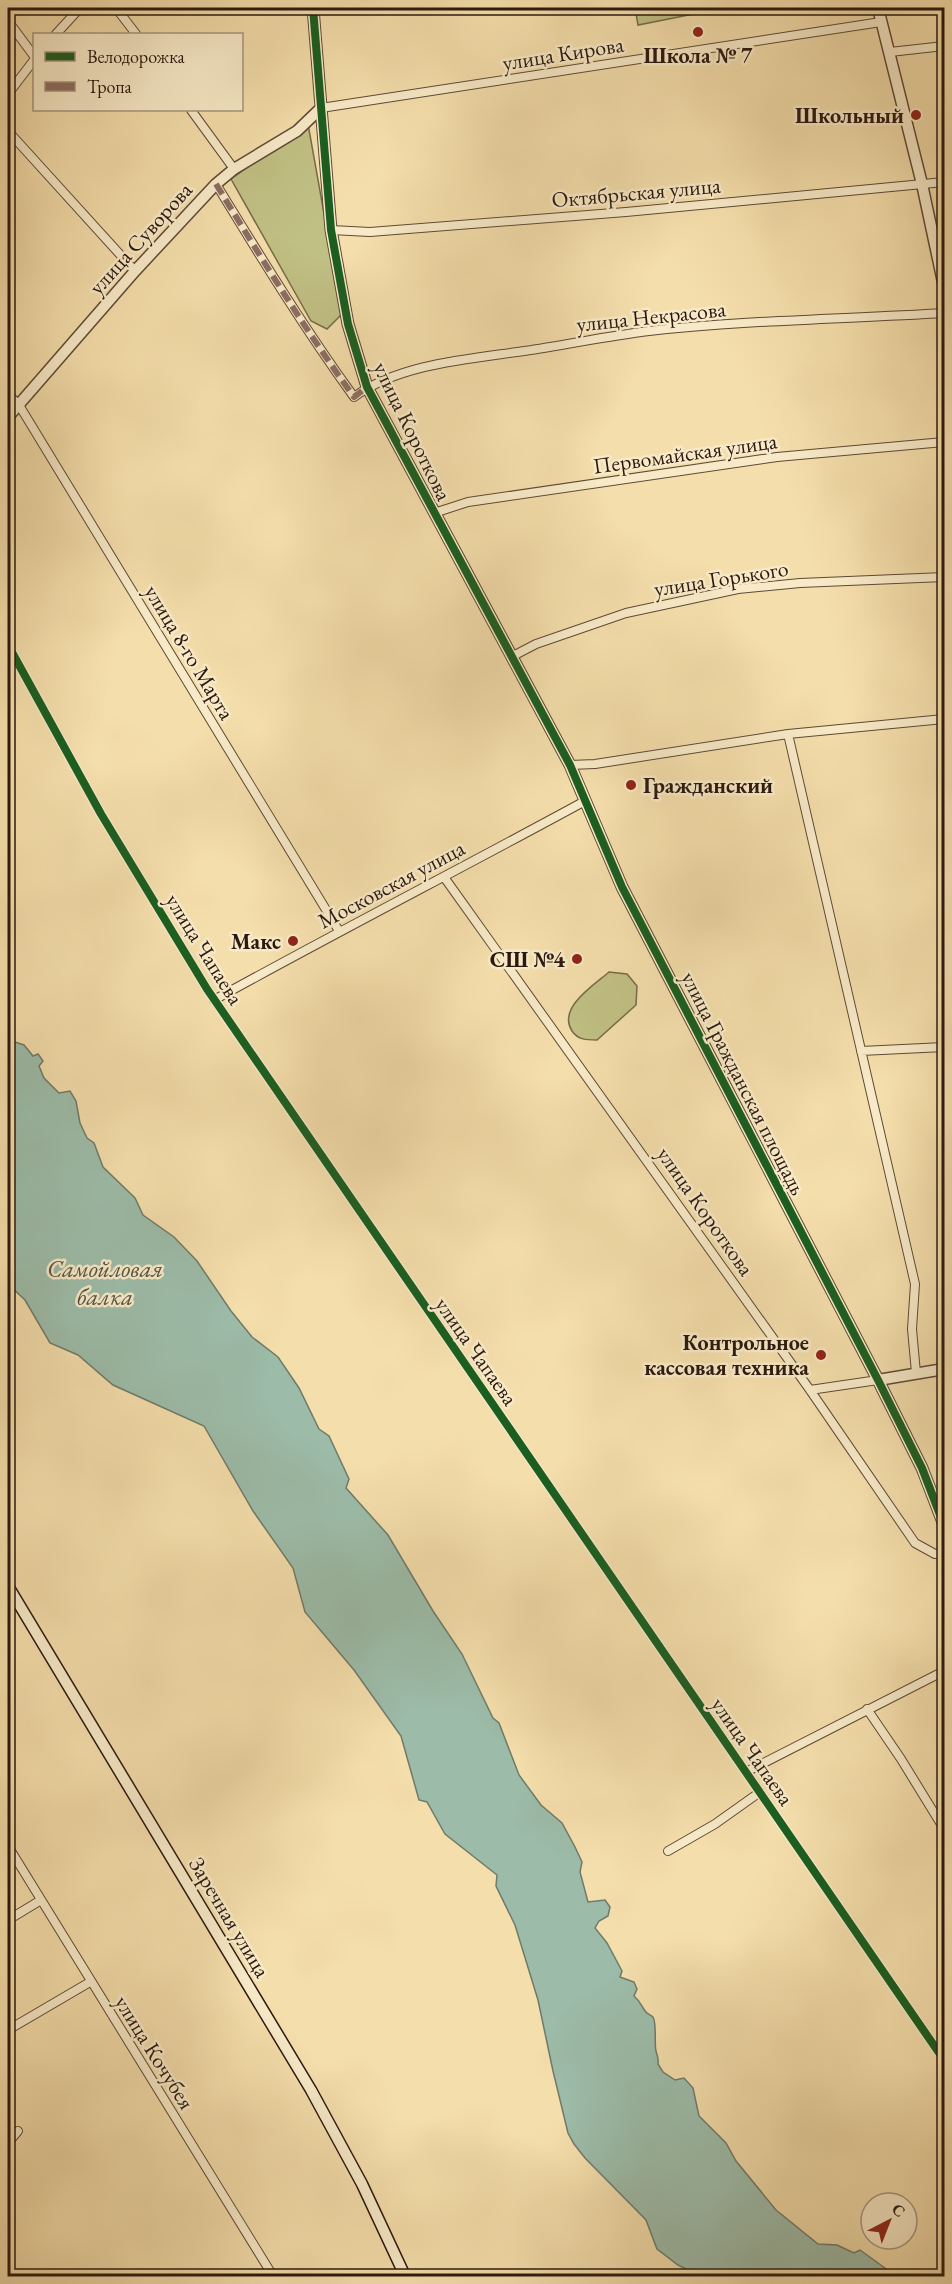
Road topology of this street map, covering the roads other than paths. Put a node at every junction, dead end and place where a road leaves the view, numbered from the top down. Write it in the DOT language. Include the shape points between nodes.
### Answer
graph roads {
  1 [pos="80,8"];
  2 [pos="116,8"];
  3 [pos="313,8"];
  4 [pos="878,8"];
  5 [pos="8,21"];
  6 [pos="881,22"];
  7 [pos="57,33"];
  8 [pos="135,33"];
  9 [pos="945,46"];
  10 [pos="890,52"];
  11 [pos="33,57"];
  12 [pos="33,59"];
  13 [pos="8,94"];
  14 [pos="321,108"];
  15 [pos="192,111"];
  16 [pos="8,131"];
  17 [pos="234,169"];
  18 [pos="945,182"];
  19 [pos="216,184"];
  20 [pos="922,184"];
  21 [pos="331,230"];
  22 [pos="135,271"];
  23 [pos="945,287"];
  24 [pos="945,314"];
  25 [pos="367,387"];
  26 [pos="8,394"];
  27 [pos="19,405"];
  28 [pos="8,417"];
  29 [pos="945,442"];
  30 [pos="434,513"];
  31 [pos="945,577"];
  32 [pos="8,645"];
  33 [pos="513,656"];
  34 [pos="945,719"];
  35 [pos="788,735"];
  36 [pos="570,765"];
  37 [pos="585,801"];
  38 [pos="444,877"];
  39 [pos="339,931"];
  40 [pos="214,1000"];
  41 [pos="945,1047"];
  42 [pos="861,1052"];
  43 [pos="945,1369"];
  44 [pos="916,1373"];
  45 [pos="878,1380"];
  46 [pos="810,1390"];
  47 [pos="945,1525"];
  48 [pos="945,1554"];
  49 [pos="8,1586"];
  50 [pos="945,1671"];
  51 [pos="867,1709"];
  52 [pos="746,1772"];
  53 [pos="760,1792"];
  54 [pos="945,1828"];
  55 [pos="8,1846"];
  56 [pos="668,1851"];
  57 [pos="41,1900"];
  58 [pos="8,1920"];
  59 [pos="90,1982"];
  60 [pos="8,2030"];
  61 [pos="945,2060"];
  62 [pos="18,2131"];
  63 [pos="8,2143"];
  64 [pos="273,2277"];
  65 [pos="405,2277"];
  1 -- 7 [label="street"];
  2 -- 8 [label="street"];
  3 -- 14 [label="street, улица Короткова"];
  4 -- 6 [label="street"];
  5 -- 11 [label="street"];
  6 -- 10 [label="street"];
  6 -- 14 [label="street, улица Кирова"];
  9 -- 10 [label="street"];
  10 -- 20 [label="street"];
  12 -- 13 [label="street"];
  14 -- 17 [label="street, улица Суворова" via="297,131"];
  14 -- 21 [label="street, улица Короткова"];
  15 -- 17 [label="street"];
  16 -- 22 [label="street"];
  17 -- 19 [label="street, улица Суворова"];
  18 -- 20 [label="street, Октябрьская улица"];
  19 -- 22 [label="street, улица Суворова"];
  19 -- 25 [label="street" via="354,397"];
  20 -- 21 [label="street, Октябрьская улица" via="615,213 370,231"];
  20 -- 23 [label="street"];
  21 -- 25 [label="street, улица Короткова" via="348,324"];
  22 -- 27 [label="street, улица Суворова"];
  24 -- 25 [label="street, улица Некрасова" via="651,331 444,364 398,374"];
  25 -- 30 [label="street, улица Короткова"];
  26 -- 27 [label="street, улица 8-го Марта"];
  27 -- 28 [label="street, улица Суворова"];
  27 -- 39 [label="street, улица 8-го Марта"];
  29 -- 30 [label="street, Первомайская улица" via="777,457 468,502"];
  30 -- 33 [label="street, улица Короткова"];
  31 -- 33 [label="street, улица Горького" via="738,589 626,613 536,644"];
  32 -- 40 [label="street, улица Чапаева" via="101,814"];
  33 -- 36 [label="street, улица Короткова"];
  34 -- 35 [label="street"];
  35 -- 36 [label="street"];
  35 -- 42 [label="street"];
  36 -- 37 [label="street, улица Короткова"];
  37 -- 38 [label="street, Московская улица"];
  37 -- 45 [label="street, улица Гражданская площадь" via="625,894"];
  38 -- 39 [label="street, Московская улица"];
  38 -- 46 [label="street, улица Короткова"];
  39 -- 40 [label="street, Московская улица"];
  40 -- 52 [label="street, улица Чапаева"];
  41 -- 42 [label="street"];
  42 -- 44 [label="street" via="915,1284 912,1329"];
  43 -- 44 [label="street"];
  44 -- 45 [label="street"];
  45 -- 46 [label="street"];
  45 -- 47 [label="street" via="922,1468"];
  46 -- 48 [label="street, улица Короткова" via="915,1543 935,1554"];
  49 -- 65 [label="street, Заречная улица" via="310,2090 362,2184"];
  50 -- 51 [label="street"];
  51 -- 52 [label="street"];
  51 -- 54 [label="street"];
  52 -- 53 [label="street, улица Чапаева"];
  53 -- 56 [label="street" via="716,1824"];
  53 -- 61 [label="street, улица Чапаева"];
  55 -- 57 [label="street, улица Кочубея"];
  57 -- 58 [label="street"];
  57 -- 59 [label="street, улица Кочубея"];
  59 -- 60 [label="street"];
  59 -- 64 [label="street, улица Кочубея"];
  62 -- 63 [label="street"];
}
